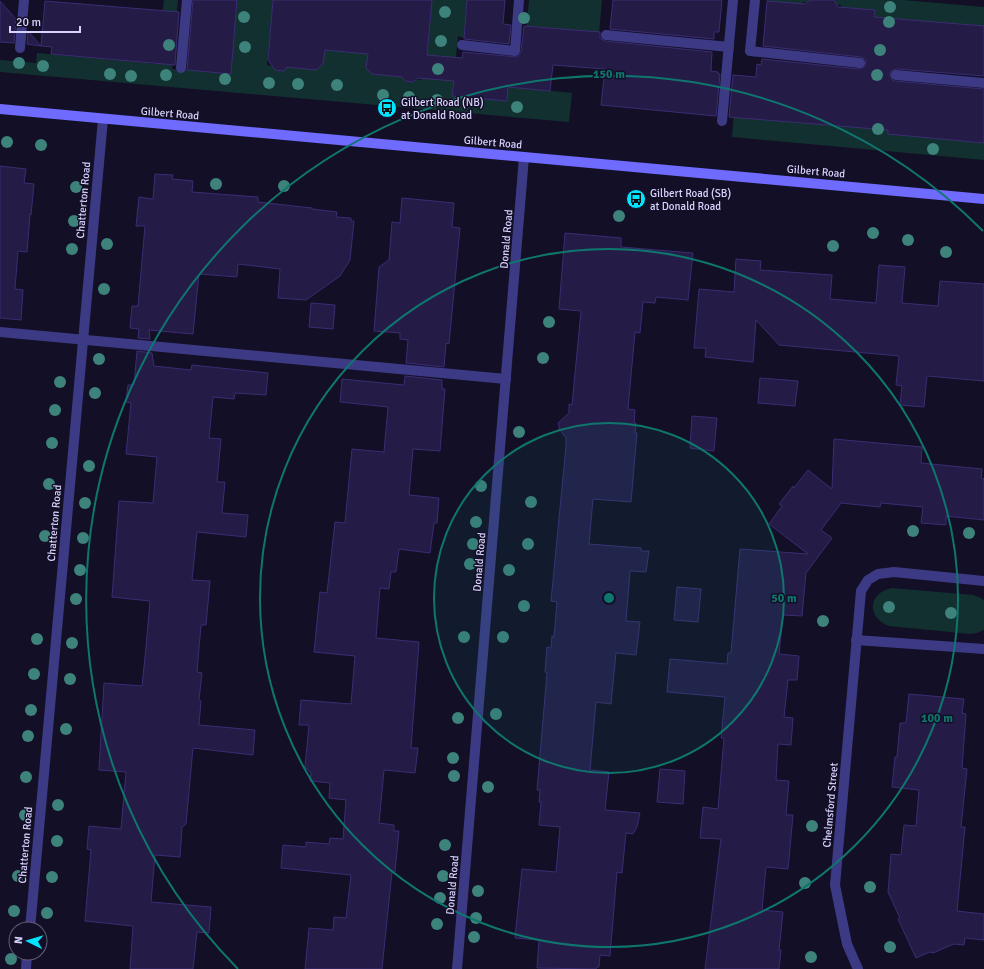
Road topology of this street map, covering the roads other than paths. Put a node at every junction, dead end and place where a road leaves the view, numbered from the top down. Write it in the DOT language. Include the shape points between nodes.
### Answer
graph roads {
  1 [pos="24,0"];
  2 [pos="187,0"];
  3 [pos="519,0"];
  4 [pos="733,0"];
  5 [pos="755,0"];
  6 [pos="606,35"];
  7 [pos="462,45"];
  8 [pos="729,47"];
  9 [pos="20,48"];
  10 [pos="860,62"];
  11 [pos="181,68"];
  12 [pos="896,75"];
  13 [pos="984,83"];
  14 [pos="0,109"];
  15 [pos="102,118"];
  16 [pos="722,121"];
  17 [pos="524,157"];
  18 [pos="984,199"];
  19 [pos="0,332"];
  20 [pos="82,340"];
  21 [pos="506,379"];
  22 [pos="984,581"];
  23 [pos="856,640"];
  24 [pos="984,649"];
  25 [pos="31,921"];
  26 [pos="457,969"];
  27 [pos="858,969"];
  1 -- 9 [label="street"];
  2 -- 11 [label="street"];
  3 -- 7 [label="street" via="515,51"];
  4 -- 8 [label="street"];
  5 -- 10 [label="street" via="750,51"];
  6 -- 8 [label="street"];
  8 -- 16 [label="street"];
  12 -- 13 [label="street"];
  14 -- 15 [label="main road, Gilbert Road"];
  15 -- 17 [label="main road, Gilbert Road"];
  15 -- 20 [label="street, Chatterton Road"];
  17 -- 18 [label="main road, Gilbert Road"];
  17 -- 21 [label="street, Donald Road"];
  19 -- 20 [label="street"];
  20 -- 21 [label="street"];
  20 -- 25 [label="street, Chatterton Road"];
  21 -- 26 [label="street, Donald Road"];
  22 -- 23 [label="street, Chelmsford Street" via="894,572 878,574 868,580 861,591"];
  23 -- 24 [label="street"];
  23 -- 27 [label="street, Chelmsford Street" via="835,885 847,944"];
}
